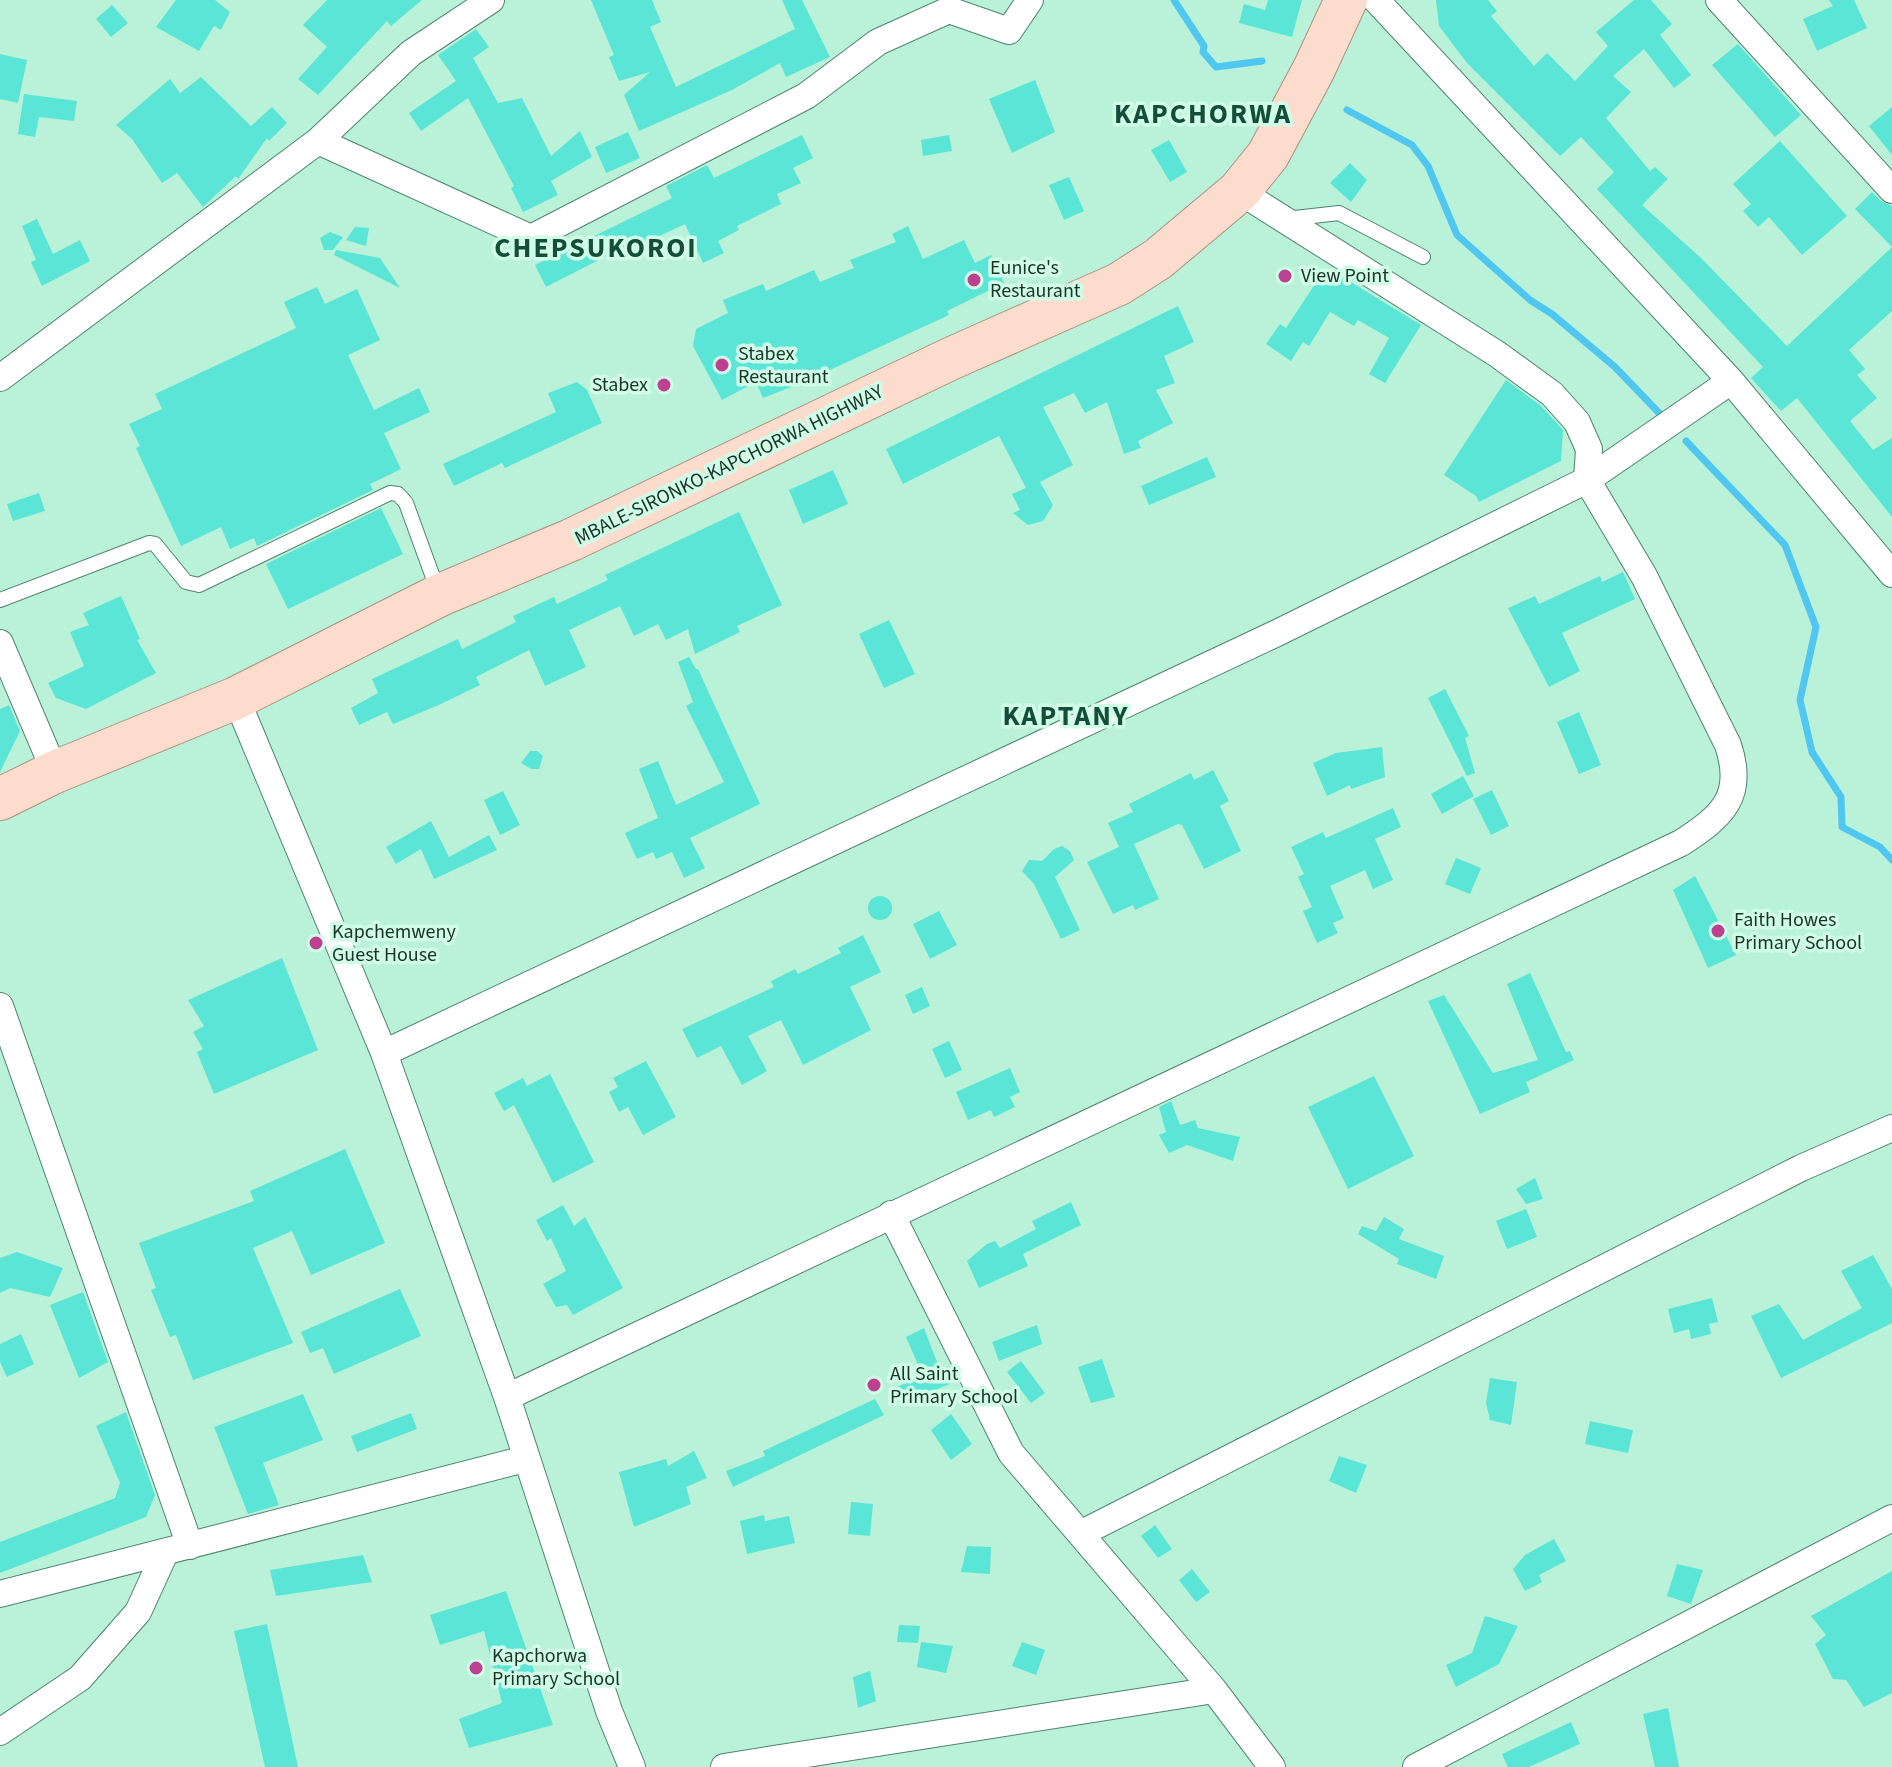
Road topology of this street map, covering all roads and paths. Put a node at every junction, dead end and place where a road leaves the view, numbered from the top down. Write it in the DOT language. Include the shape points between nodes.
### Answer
graph roads {
  1 [pos="491,0"];
  2 [pos="1030,0"];
  3 [pos="1346,0"];
  4 [pos="1376,0"];
  5 [pos="1719,0"];
  6 [pos="318,141"];
  7 [pos="1892,190"];
  8 [pos="1239,191"];
  9 [pos="1286,219"];
  10 [pos="1423,257"];
  11 [pos="0,378"];
  12 [pos="1731,381"];
  13 [pos="1587,480"];
  14 [pos="1892,574"];
  15 [pos="440,595"];
  16 [pos="0,600"];
  17 [pos="0,643"];
  18 [pos="236,698"];
  19 [pos="55,772"];
  20 [pos="0,799"];
  21 [pos="0,1006"];
  22 [pos="384,1053"];
  23 [pos="1892,1128"];
  24 [pos="891,1214"];
  25 [pos="507,1397"];
  26 [pos="525,1459"];
  27 [pos="1892,1518"];
  28 [pos="1082,1533"];
  29 [pos="178,1549"];
  30 [pos="0,1594"];
  31 [pos="1214,1690"];
  32 [pos="0,1732"];
  33 [pos="632,1767"];
  34 [pos="724,1767"];
  35 [pos="1272,1767"];
  36 [pos="1416,1767"];
  1 -- 6 [label="street" via="411,53"];
  2 -- 6 [label="street" via="1009,31 949,10 878,42 806,96 531,238"];
  3 -- 8 [label="main road, MBALE-SIRONKO-KAPCHORWA HIGHWAY" via="1268,155"];
  4 -- 12 [label="street"];
  5 -- 7 [label="street"];
  6 -- 11 [label="street"];
  8 -- 9 [label="street"];
  8 -- 15 [label="main road, MBALE-SIRONKO-KAPCHORWA HIGHWAY" via="1158,259 1119,284 571,540"];
  9 -- 10 [label="lane" via="1339,213"];
  9 -- 13 [label="street" via="1552,394 1586,437"];
  12 -- 13 [label="street"];
  12 -- 14 [label="street"];
  13 -- 22 [label="street" via="1277,633"];
  13 -- 24 [label="street" via="1644,576 1728,745 1736,783 1720,812 1681,843"];
  15 -- 16 [label="lane" via="406,503 390,493 199,585 186,582 149,543"];
  15 -- 18 [label="main road, MBALE-SIRONKO-KAPCHORWA HIGHWAY"];
  17 -- 19 [label="street"];
  18 -- 19 [label="main road, MBALE-SIRONKO-KAPCHORWA HIGHWAY"];
  18 -- 22 [label="street"];
  19 -- 20 [label="main road, MBALE-SIRONKO-KAPCHORWA HIGHWAY"];
  21 -- 29 [label="street"];
  22 -- 25 [label="street"];
  23 -- 28 [label="street" via="1801,1168"];
  24 -- 25 [label="street"];
  24 -- 28 [label="street" via="997,1430"];
  25 -- 26 [label="street"];
  26 -- 29 [label="street"];
  26 -- 33 [label="street"];
  27 -- 36 [label="street"];
  28 -- 31 [label="street"];
  29 -- 30 [label="street"];
  29 -- 32 [label="street" via="138,1612 80,1678"];
  31 -- 34 [label="street"];
  31 -- 35 [label="street"];
}
